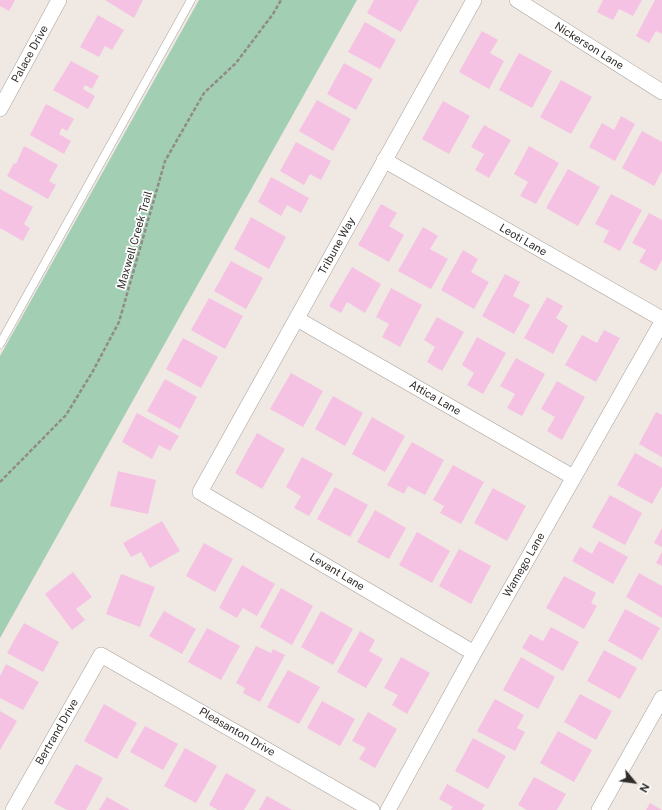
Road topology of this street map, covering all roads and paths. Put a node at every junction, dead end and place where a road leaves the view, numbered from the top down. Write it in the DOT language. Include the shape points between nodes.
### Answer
graph roads {
  1 [pos="59,0"];
  2 [pos="190,0"];
  3 [pos="281,0"];
  4 [pos="474,0"];
  5 [pos="517,0"];
  6 [pos="662,92"];
  7 [pos="0,109"];
  8 [pos="384,160"];
  9 [pos="297,319"];
  10 [pos="662,319"];
  11 [pos="662,322"];
  12 [pos="0,344"];
  13 [pos="574,477"];
  14 [pos="0,482"];
  15 [pos="200,492"];
  16 [pos="474,653"];
  17 [pos="101,655"];
  18 [pos="662,698"];
  19 [pos="13,810"];
  20 [pos="372,810"];
  21 [pos="388,810"];
  22 [pos="599,810"];
  1 -- 7 [label="street, Palace Drive"];
  2 -- 12 [label="lane"];
  3 -- 14 [label="path, Maxwell Creek Trail" via="236,64 204,93 165,161 119,322 93,371 66,415"];
  4 -- 8 [label="street, Tribune Way"];
  5 -- 6 [label="street, Nickerson Lane"];
  8 -- 9 [label="street, Tribune Way"];
  8 -- 10 [label="street, Leoti Lane"];
  9 -- 13 [label="street, Attica Lane"];
  9 -- 15 [label="street, Tribune Way"];
  11 -- 13 [label="street, Wamego Lane"];
  13 -- 16 [label="street, Wamego Lane"];
  15 -- 16 [label="street, Levant Lane"];
  16 -- 21 [label="street, Wamego Lane"];
  17 -- 19 [label="street, Bertrand Drive"];
  17 -- 20 [label="street, Pleasanton Drive"];
  18 -- 22 [label="street"];
}
